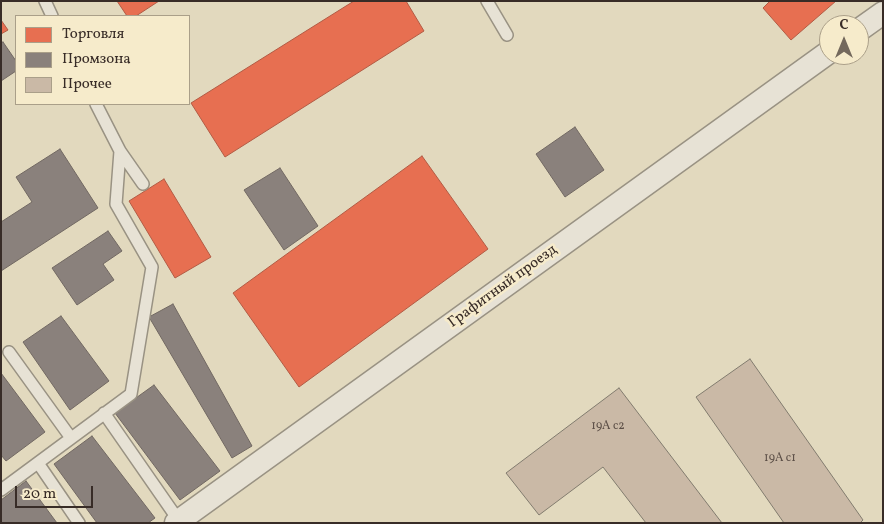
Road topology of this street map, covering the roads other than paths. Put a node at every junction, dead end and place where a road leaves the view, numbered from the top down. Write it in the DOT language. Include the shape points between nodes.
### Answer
graph roads {
  1 [pos="44,1"];
  2 [pos="487,1"];
  3 [pos="883,13"];
  4 [pos="51,15"];
  5 [pos="869,23"];
  6 [pos="507,35"];
  7 [pos="819,59"];
  8 [pos="97,105"];
  9 [pos="120,151"];
  10 [pos="143,184"];
  11 [pos="9,352"];
  12 [pos="104,413"];
  13 [pos="71,438"];
  14 [pos="38,463"];
  15 [pos="2,489"];
  16 [pos="177,522"];
  17 [pos="79,523"];
  1 -- 4 [label="lane"];
  2 -- 6 [label="lane"];
  3 -- 5 [label="street"];
  7 -- 16 [label="street, Графитный проезд"];
  8 -- 9 [label="lane"];
  9 -- 10 [label="lane"];
  9 -- 12 [label="lane" via="116,204 152,267 131,394"];
  11 -- 13 [label="lane"];
  12 -- 13 [label="lane"];
  12 -- 16 [label="lane"];
  13 -- 14 [label="lane"];
  14 -- 15 [label="lane"];
  14 -- 17 [label="lane"];
}
